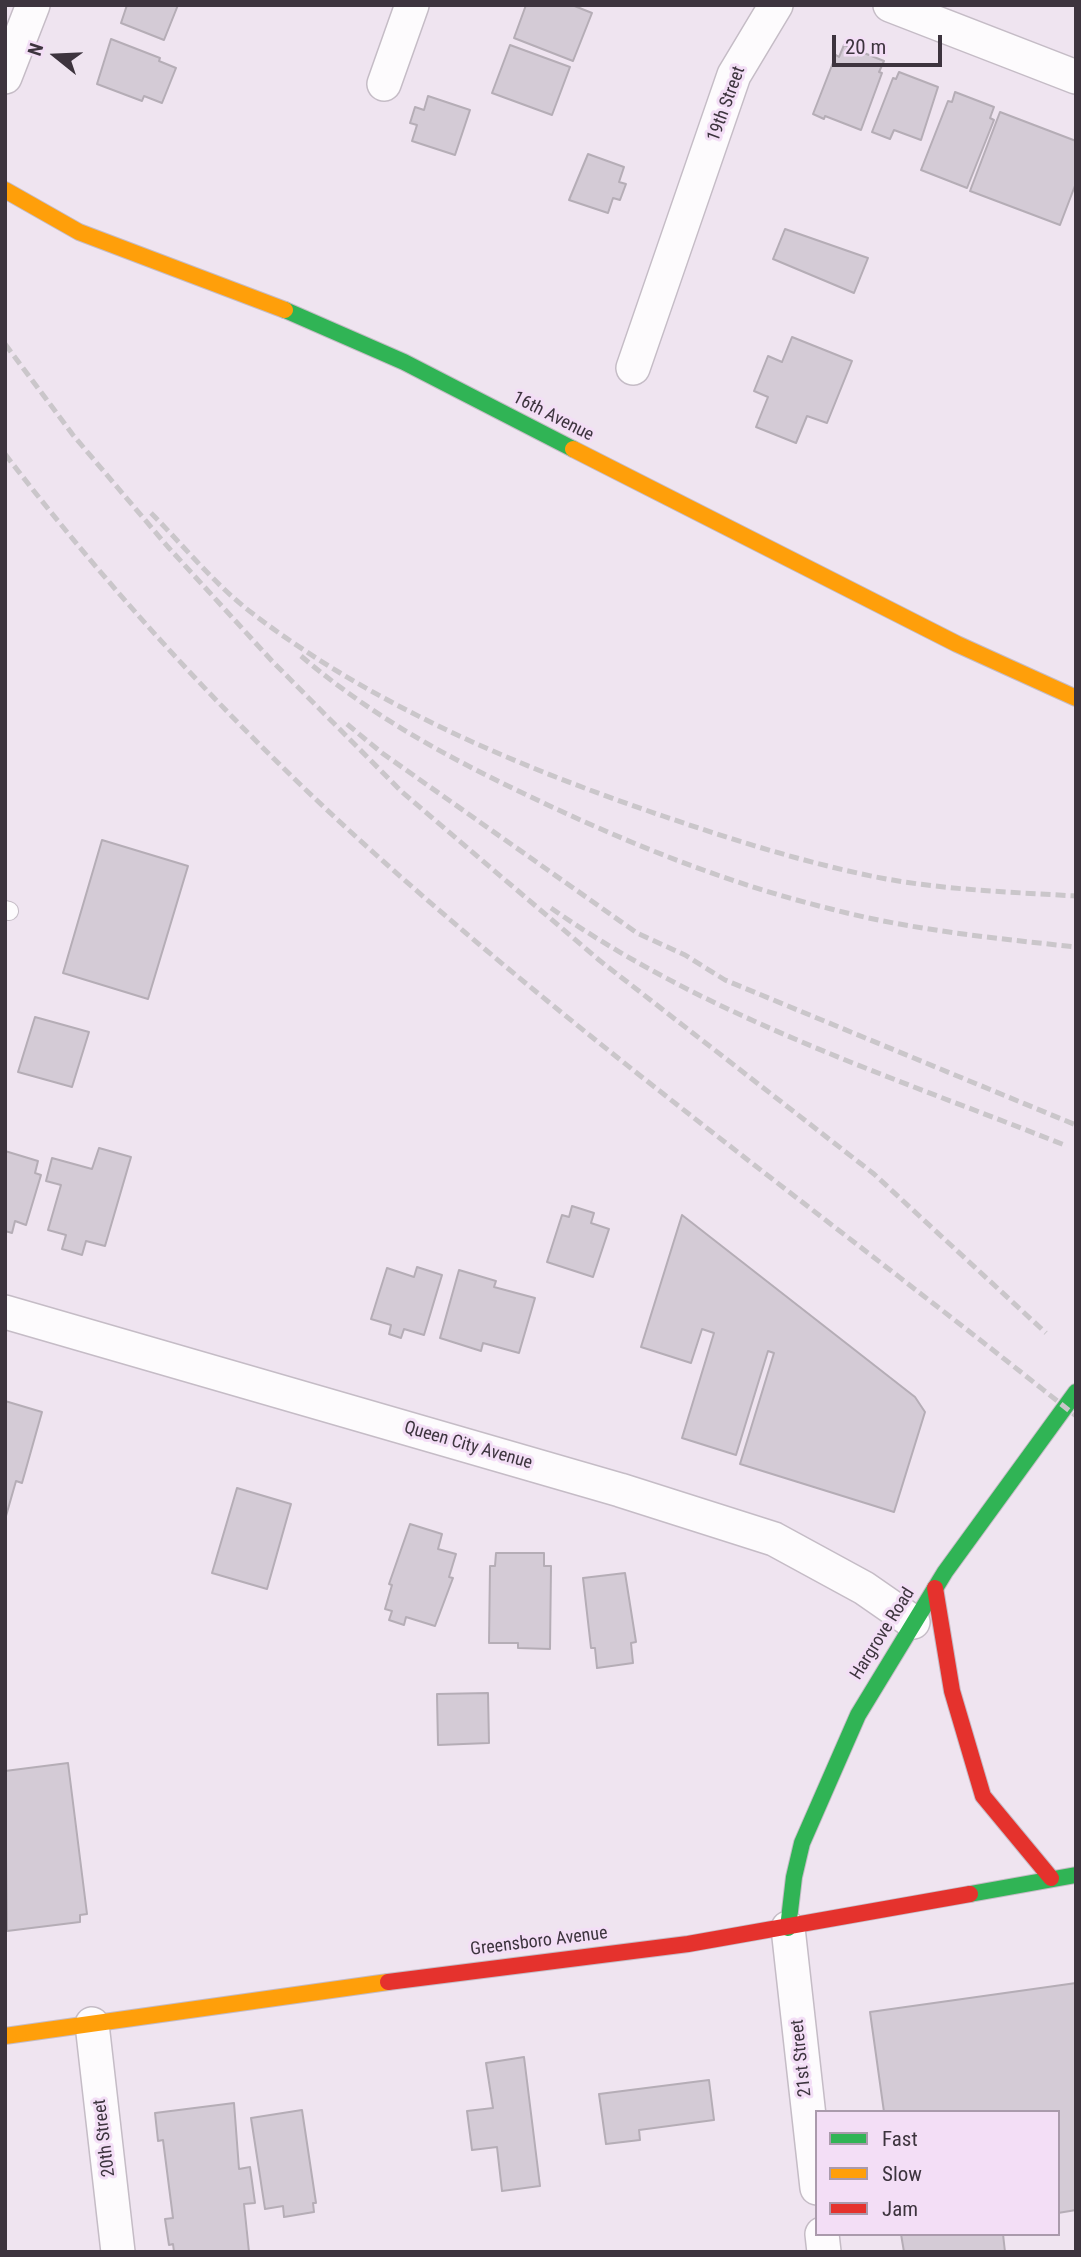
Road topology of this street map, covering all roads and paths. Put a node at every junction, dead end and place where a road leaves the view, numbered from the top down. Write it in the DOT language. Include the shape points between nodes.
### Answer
graph roads {
  1 [pos="33,5"];
  2 [pos="412,5"];
  3 [pos="776,5"];
  4 [pos="890,5"];
  5 [pos="5,77"];
  6 [pos="1076,77"];
  7 [pos="384,84"];
  8 [pos="5,190"];
  9 [pos="633,368"];
  10 [pos="1076,698"];
  11 [pos="5,1312"];
  12 [pos="1076,1392"];
  13 [pos="935,1588"];
  14 [pos="913,1622"];
  15 [pos="1076,1875"];
  16 [pos="1051,1878"];
  17 [pos="788,1928"];
  18 [pos="92,2024"];
  19 [pos="5,2036"];
  20 [pos="815,2170"];
  21 [pos="118,2252"];
  1 -- 5 [label="street"];
  2 -- 7 [label="street"];
  3 -- 9 [label="street, 19th Street" via="734,75"];
  4 -- 6 [label="street"];
  8 -- 10 [label="main road, 16th Avenue" via="79,232 244,292 404,362 783,558"];
  11 -- 14 [label="street, Queen City Avenue" via="774,1539 863,1588"];
  12 -- 13 [label="main road, Hargrove Road"];
  13 -- 14 [label="main road, Hargrove Road"];
  13 -- 16 [label="main road" via="952,1691 983,1796"];
  14 -- 17 [label="main road, Hargrove Road" via="862,1703 822,1790 795,1869"];
  15 -- 16 [label="main road, Greensboro Avenue"];
  16 -- 17 [label="main road, Greensboro Avenue"];
  17 -- 18 [label="main road, Greensboro Avenue"];
  17 -- 20 [label="street, 21st Street"];
  18 -- 19 [label="main road, Greensboro Avenue"];
  18 -- 21 [label="street, 20th Street"];
}
